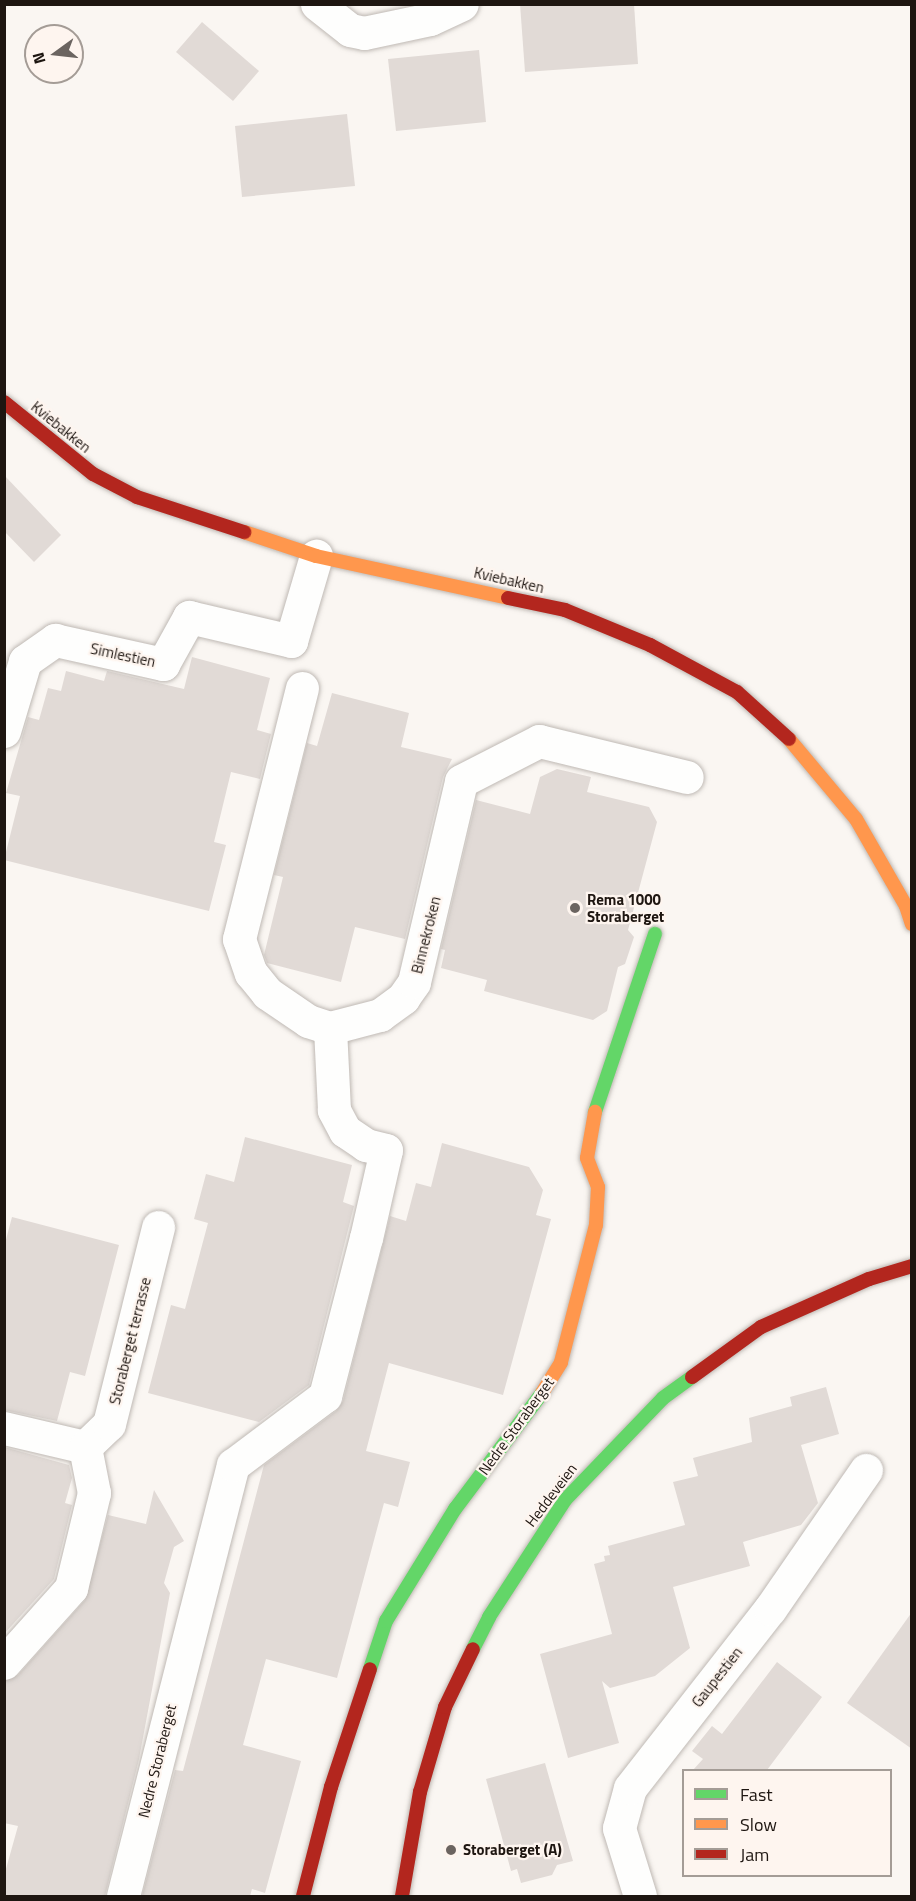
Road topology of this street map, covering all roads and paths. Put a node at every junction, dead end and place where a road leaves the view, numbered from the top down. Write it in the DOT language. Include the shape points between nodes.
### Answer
graph roads {
  1 [pos="317,4"];
  2 [pos="462,4"];
  3 [pos="4,402"];
  4 [pos="316,556"];
  5 [pos="302,688"];
  6 [pos="4,731"];
  7 [pos="687,777"];
  8 [pos="912,924"];
  9 [pos="654,934"];
  10 [pos="330,1028"];
  11 [pos="158,1227"];
  12 [pos="912,1266"];
  13 [pos="4,1428"];
  14 [pos="85,1447"];
  15 [pos="866,1470"];
  16 [pos="4,1663"];
  17 [pos="123,1896"];
  18 [pos="303,1896"];
  19 [pos="402,1896"];
  20 [pos="640,1896"];
  1 -- 2 [label="street" via="350,30 364,33 430,19"];
  3 -- 4 [label="street, Kviebakken" via="93,474 137,497"];
  4 -- 6 [label="street, Simlestien" via="291,641 189,617 163,664 55,640 25,661"];
  4 -- 8 [label="street, Kviebakken" via="565,610 650,645 737,692 799,747 856,819 906,906"];
  5 -- 10 [label="street" via="240,939 251,973 267,993 308,1021"];
  7 -- 10 [label="street, Binnekroken" via="538,741 461,781 414,982 403,998 380,1016"];
  9 -- 18 [label="street, Nedre Storaberget" via="595,1113 587,1158 598,1187 596,1225 561,1362 535,1405 455,1509 386,1621 332,1787"];
  10 -- 17 [label="street, Nedre Storaberget" via="334,1110 345,1131 366,1145 386,1150 366,1238 325,1396 233,1465"];
  11 -- 14 [label="street, Storaberget terrasse" via="109,1424"];
  12 -- 19 [label="street, Heddeveien" via="869,1279 761,1328 663,1398 565,1500 489,1617 445,1707 420,1792"];
  13 -- 14 [label="street"];
  14 -- 16 [label="street" via="94,1493 71,1587"];
  15 -- 20 [label="street, Gaupestien" via="770,1609 630,1788 619,1828"];
}
